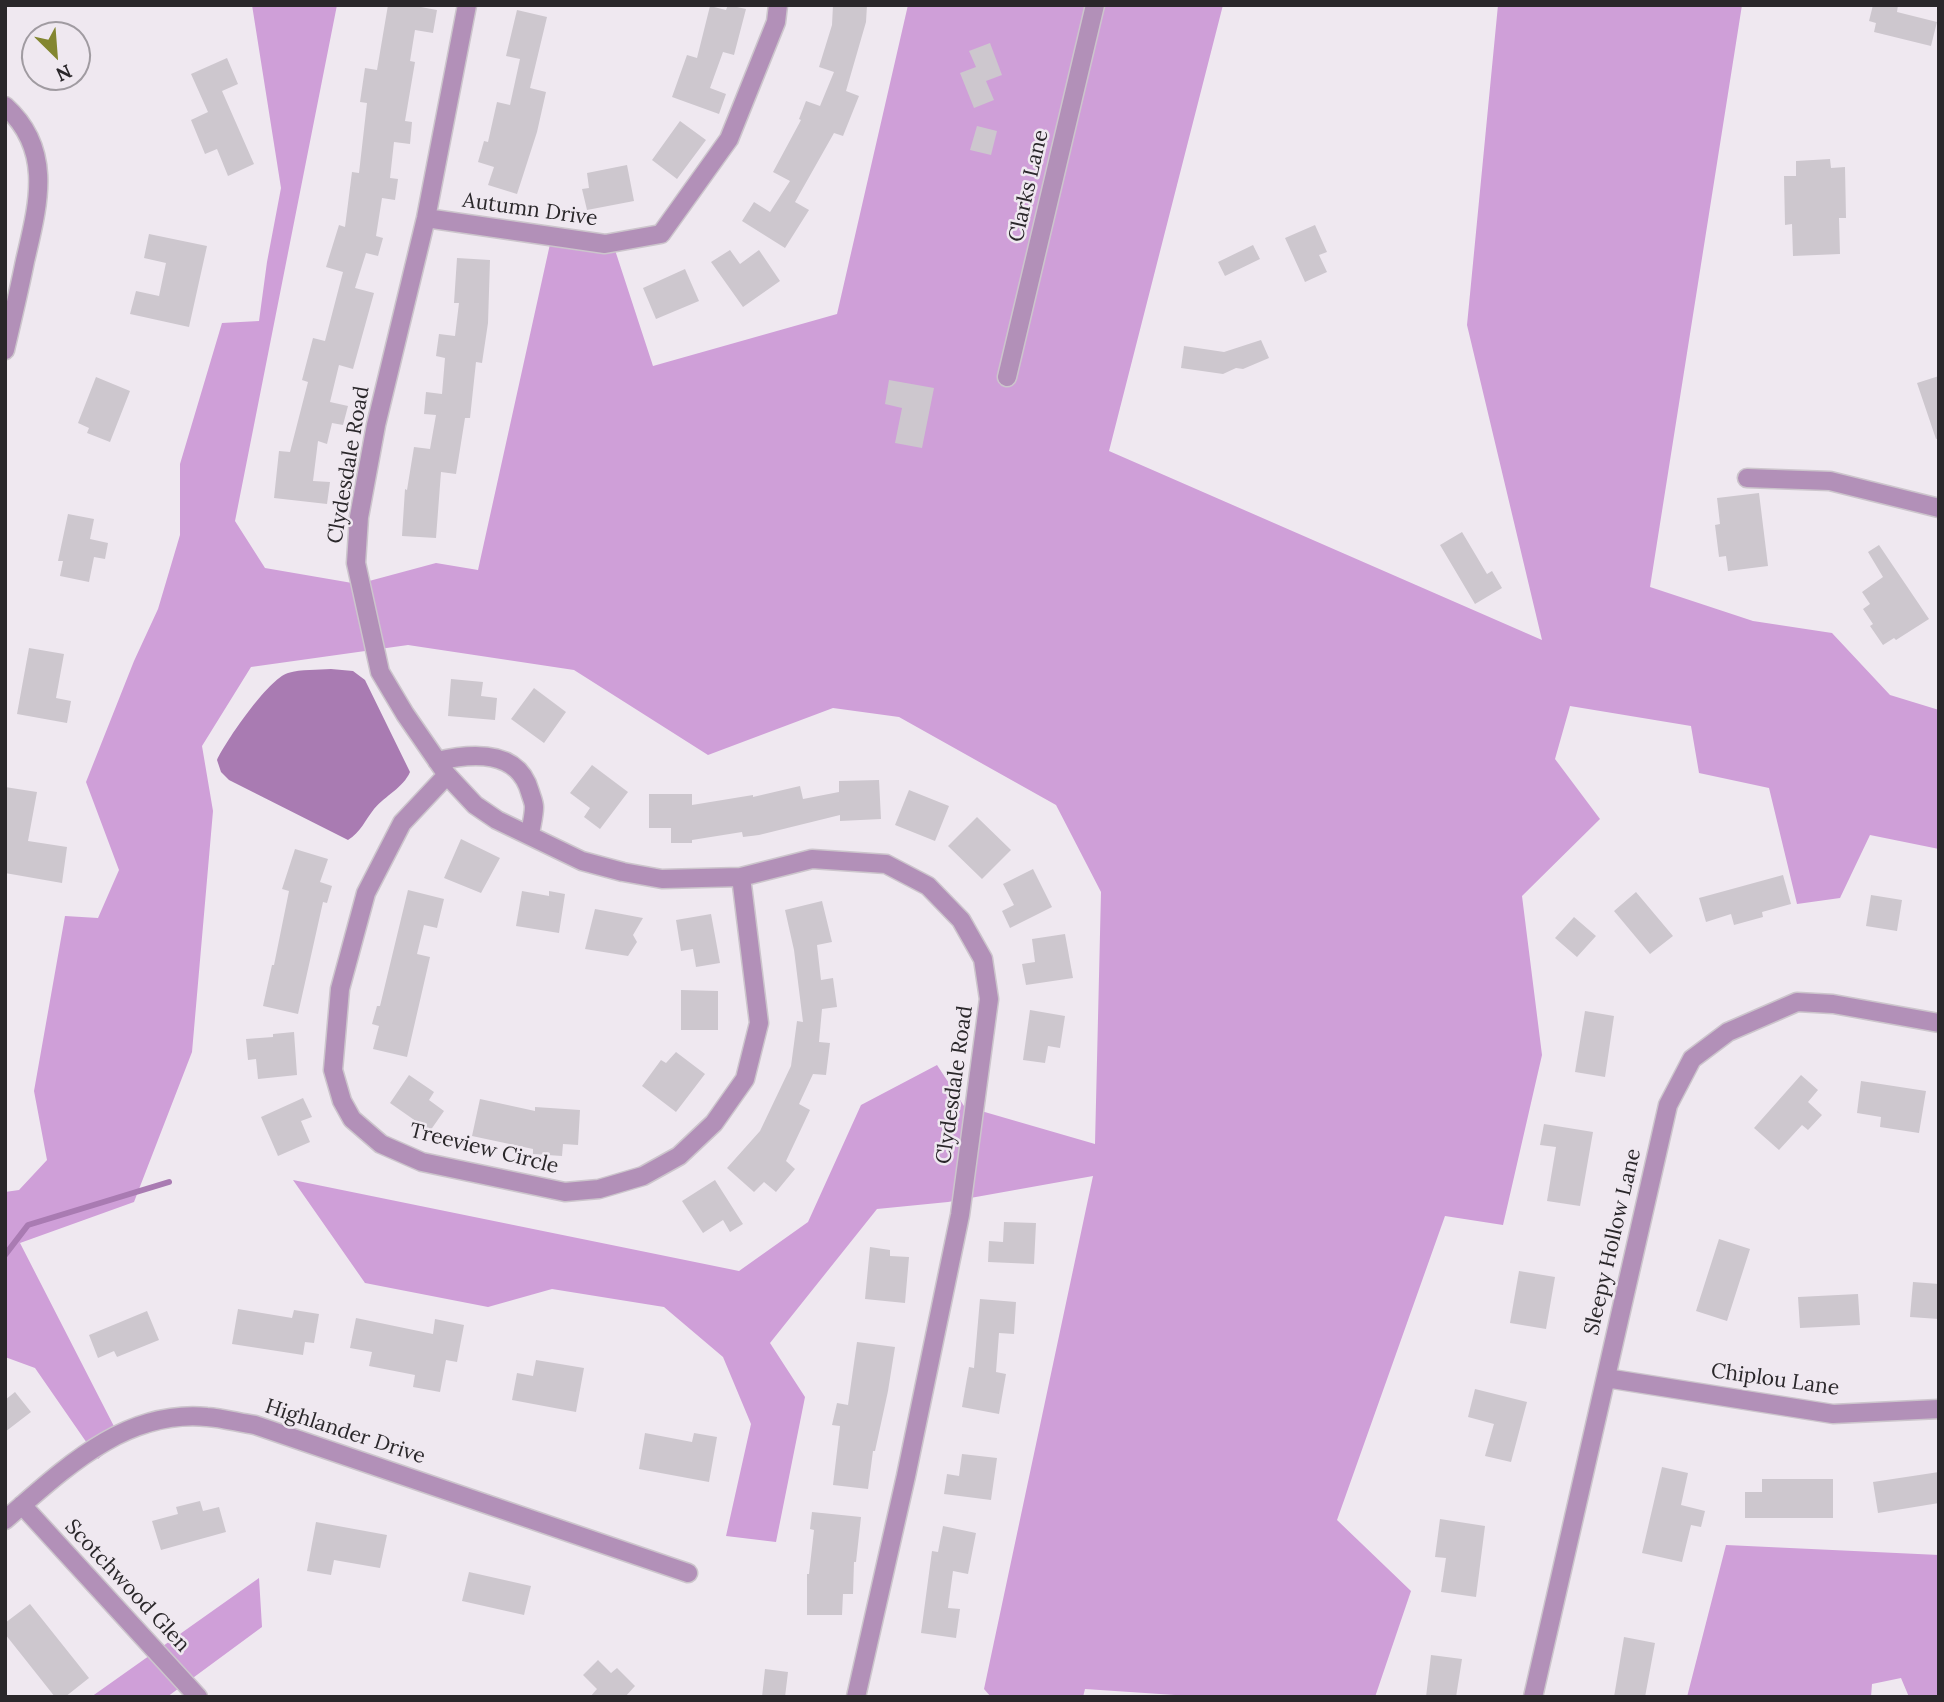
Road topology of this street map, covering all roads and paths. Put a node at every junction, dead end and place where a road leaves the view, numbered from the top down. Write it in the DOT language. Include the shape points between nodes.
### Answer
graph roads {
  1 [pos="467,5"];
  2 [pos="778,5"];
  3 [pos="1095,5"];
  4 [pos="5,106"];
  5 [pos="426,218"];
  6 [pos="5,350"];
  7 [pos="1007,377"];
  8 [pos="1747,478"];
  9 [pos="1939,508"];
  10 [pos="442,768"];
  11 [pos="530,835"];
  12 [pos="741,877"];
  13 [pos="1939,1023"];
  14 [pos="1606,1378"];
  15 [pos="1939,1409"];
  16 [pos="22,1505"];
  17 [pos="5,1520"];
  18 [pos="688,1573"];
  19 [pos="198,1697"];
  20 [pos="856,1697"];
  21 [pos="1533,1697"];
  1 -- 5 [label="street, Clydesdale Road"];
  2 -- 5 [label="street, Autumn Drive" via="776,22 729,139 661,234 605,244"];
  3 -- 7 [label="street, Clarks Lane"];
  4 -- 6 [label="street" via="25,131 40,187"];
  5 -- 10 [label="street, Clydesdale Road" via="376,425 359,517 356,563 380,672"];
  8 -- 9 [label="street" via="1830,481"];
  10 -- 11 [label="street, Clydesdale Road" via="475,804"];
  10 -- 11 [label="street" via="463,755 490,755 512,765 527,782 534,807"];
  10 -- 12 [label="street, Treeview Circle" via="402,823 366,892 340,989 333,1070 352,1118 381,1144 422,1161 565,1192 599,1189 643,1176 680,1156 714,1123 745,1079 759,1023"];
  11 -- 12 [label="street, Clydesdale Road" via="582,861 623,872 662,879"];
  12 -- 20 [label="street, Clydesdale Road" via="812,859 886,864 928,886 961,920 983,960 989,999 960,1215"];
  13 -- 14 [label="street, Sleepy Hollow Lane" via="1797,1002 1728,1032 1692,1059 1668,1105"];
  14 -- 15 [label="street, Chiplou Lane" via="1833,1414"];
  14 -- 21 [label="street, Sleepy Hollow Lane"];
  16 -- 17 [label="street, Highlander Drive"];
  16 -- 18 [label="street, Highlander Drive" via="69,1464 110,1437 161,1419 206,1417 256,1426"];
  16 -- 19 [label="street, Scotchwood Glen"];
}
